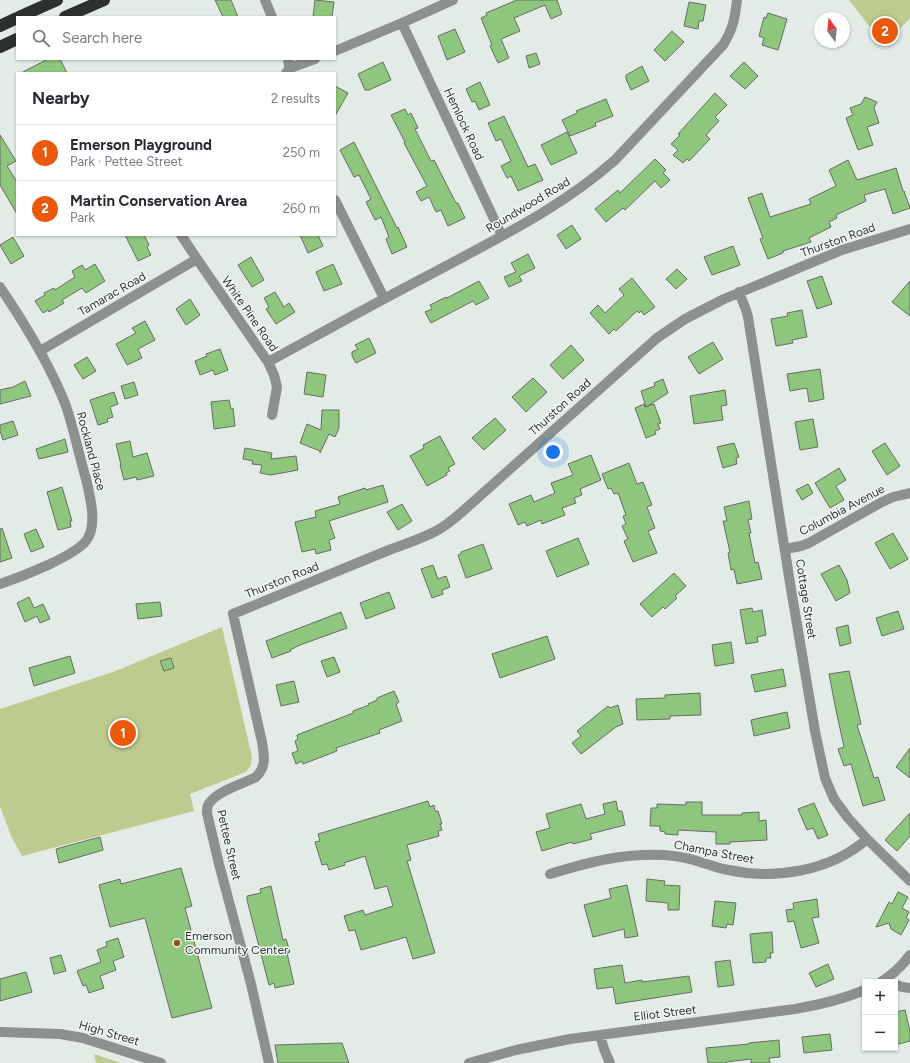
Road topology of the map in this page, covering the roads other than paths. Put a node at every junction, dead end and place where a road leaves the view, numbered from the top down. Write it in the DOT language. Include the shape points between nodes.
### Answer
graph roads {
  1 [pos="57,0"];
  2 [pos="104,0"];
  3 [pos="265,0"];
  4 [pos="453,0"];
  5 [pos="737,0"];
  6 [pos="22,16"];
  7 [pos="68,16"];
  8 [pos="272,16"];
  9 [pos="16,19"];
  10 [pos="402,23"];
  11 [pos="0,26"];
  12 [pos="16,39"];
  13 [pos="0,47"];
  14 [pos="336,51"];
  15 [pos="312,60"];
  16 [pos="288,68"];
  17 [pos="336,202"];
  18 [pos="910,229"];
  19 [pos="182,236"];
  20 [pos="502,236"];
  21 [pos="197,259"];
  22 [pos="0,287"];
  23 [pos="739,292"];
  24 [pos="384,298"];
  25 [pos="40,351"];
  26 [pos="268,362"];
  27 [pos="272,415"];
  28 [pos="910,493"];
  29 [pos="785,549"];
  30 [pos="0,584"];
  31 [pos="233,614"];
  32 [pos="867,839"];
  33 [pos="550,874"];
  34 [pos="910,881"];
  35 [pos="910,954"];
  36 [pos="891,979"];
  37 [pos="898,985"];
  38 [pos="910,988"];
  39 [pos="862,991"];
  40 [pos="0,1032"];
  41 [pos="600,1035"];
  42 [pos="161,1063"];
  43 [pos="268,1063"];
  44 [pos="469,1063"];
  45 [pos="610,1063"];
  1 -- 6 [label="highway"];
  2 -- 7 [label="highway"];
  3 -- 8 [label="street"];
  4 -- 10 [label="street"];
  5 -- 20 [label="street, Roundwood Road" via="731,32 724,45 615,160 561,202"];
  9 -- 11 [label="highway"];
  10 -- 14 [label="street"];
  10 -- 20 [label="street, Hemlock Road"];
  12 -- 13 [label="highway"];
  15 -- 16 [label="street"];
  17 -- 24 [label="street"];
  18 -- 23 [label="street, Thurston Road" via="842,250"];
  19 -- 21 [label="street, White Pine Road"];
  20 -- 24 [label="street, Roundwood Road"];
  21 -- 25 [label="street, Tamarac Road"];
  21 -- 26 [label="street, White Pine Road"];
  22 -- 25 [label="street, Rockland Place"];
  23 -- 29 [label="street, Cottage Street" via="748,317"];
  23 -- 31 [label="street, Thurston Road" via="696,313 658,338 450,523 435,532"];
  24 -- 26 [label="street, Roundwood Road"];
  25 -- 30 [label="street, Rockland Place" via="74,432 92,506 91,533 76,550 63,558"];
  26 -- 27 [label="street, White Pine Road" via="277,387"];
  28 -- 29 [label="street, Columbia Avenue" via="882,502 809,544"];
  29 -- 32 [label="street, Cottage Street" via="825,778 834,799"];
  31 -- 43 [label="street, Pettee Street" via="264,761 263,768 256,776 221,793 210,802 207,813 251,984"];
  32 -- 33 [label="street, Champa Street" via="837,858 806,869 785,872 739,872 677,856 635,855 609,858"];
  32 -- 34 [label="street, Cottage Street"];
  35 -- 36 [label="street"];
  37 -- 38 [label="street"];
  39 -- 41 [label="street, Elliot Street" via="795,1009"];
  40 -- 42 [label="street, High Street" via="60,1034 83,1038"];
  41 -- 44 [label="street, Elliot Street" via="531,1047"];
  41 -- 45 [label="street"];
}
